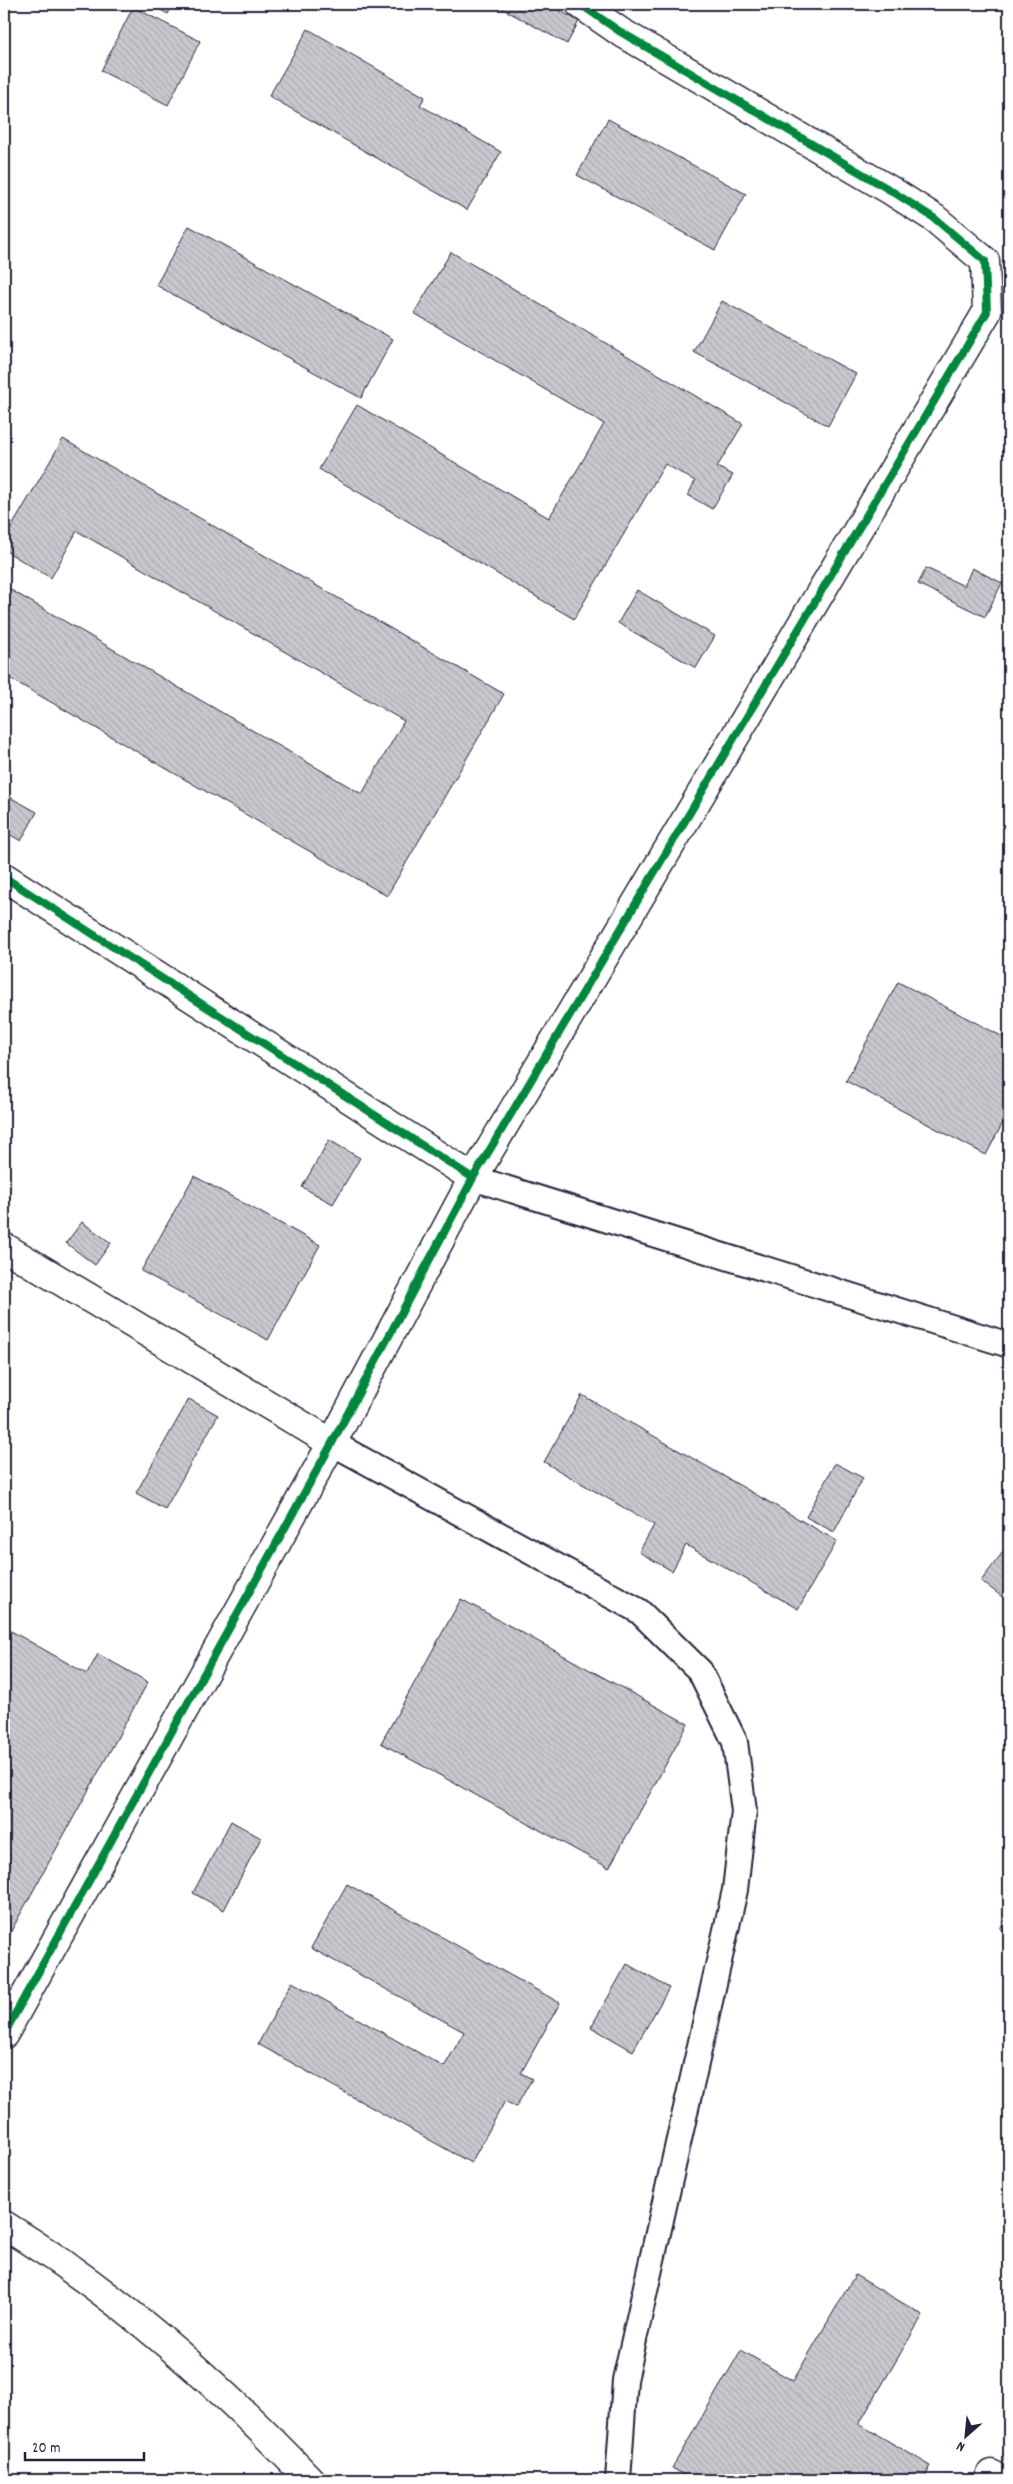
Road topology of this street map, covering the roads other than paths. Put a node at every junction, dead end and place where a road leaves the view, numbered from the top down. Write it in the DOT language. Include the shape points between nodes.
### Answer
graph roads {
  1 [pos="580,4"];
  2 [pos="4,876"];
  3 [pos="473,1178"];
  4 [pos="4,1247"];
  5 [pos="1009,1345"];
  6 [pos="332,1443"];
  7 [pos="4,2034"];
  8 [pos="4,2225"];
  9 [pos="310,2480"];
  10 [pos="618,2480"];
  1 -- 3 [label="street" via="934,218 985,262 987,312"];
  2 -- 3 [label="street"];
  3 -- 5 [label="lane"];
  3 -- 6 [label="street"];
  4 -- 6 [label="street"];
  6 -- 7 [label="street"];
  6 -- 10 [label="lane" via="639,1611 700,1670 735,1742 744,1811 735,1890 626,2380"];
  8 -- 9 [label="street" via="143,2323 266,2434"];
}
